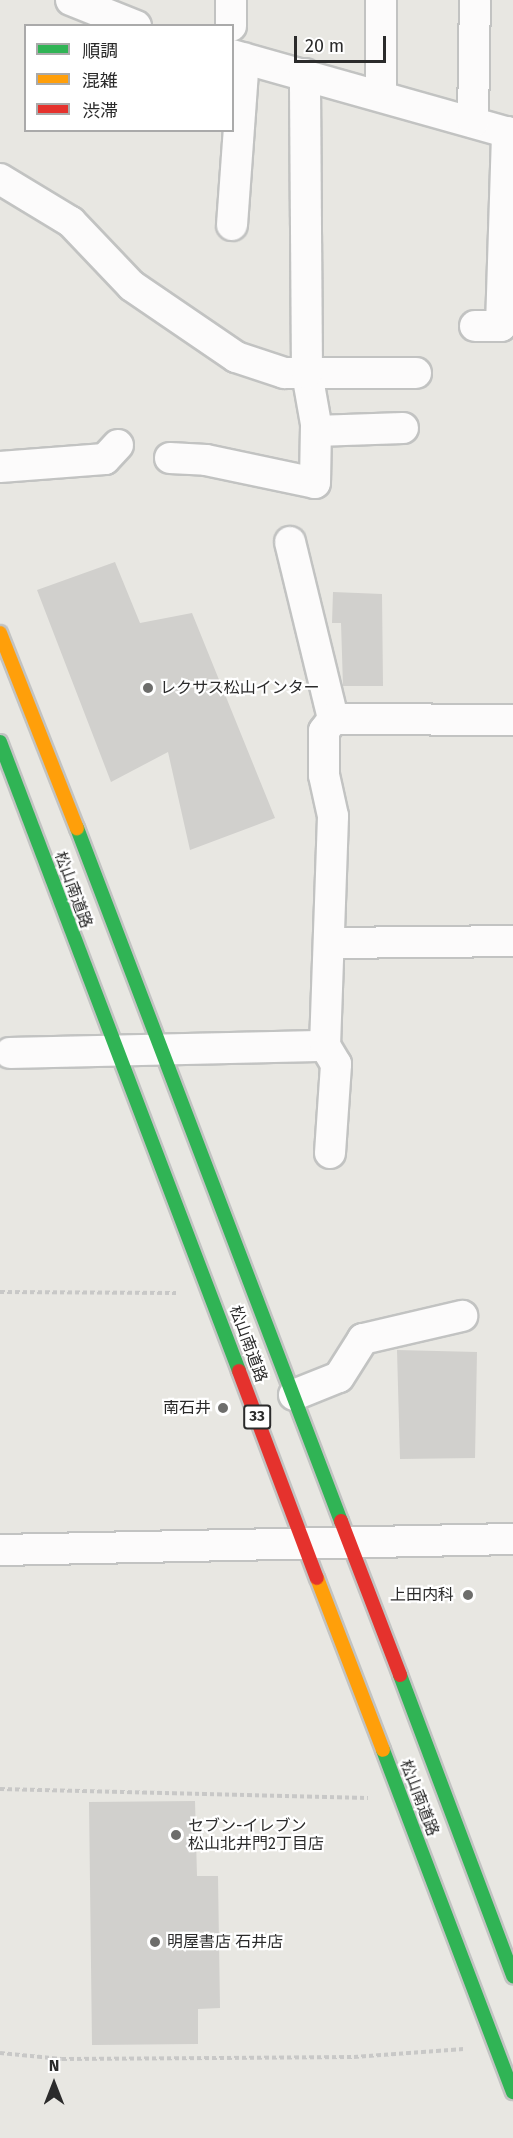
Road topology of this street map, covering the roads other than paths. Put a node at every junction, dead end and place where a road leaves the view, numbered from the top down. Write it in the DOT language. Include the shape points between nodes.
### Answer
graph roads {
  1 [pos="71,0"];
  2 [pos="231,0"];
  3 [pos="381,0"];
  4 [pos="475,0"];
  5 [pos="131,24"];
  6 [pos="231,24"];
  7 [pos="238,57"];
  8 [pos="305,74"];
  9 [pos="381,96"];
  10 [pos="473,122"];
  11 [pos="510,133"];
  12 [pos="0,179"];
  13 [pos="232,225"];
  14 [pos="475,326"];
  15 [pos="308,373"];
  16 [pos="416,373"];
  17 [pos="403,428"];
  18 [pos="316,431"];
  19 [pos="117,444"];
  20 [pos="170,458"];
  21 [pos="0,467"];
  22 [pos="290,542"];
  23 [pos="0,633"];
  24 [pos="333,719"];
  25 [pos="513,720"];
  26 [pos="0,742"];
  27 [pos="513,941"];
  28 [pos="329,943"];
  29 [pos="325,1046"];
  30 [pos="163,1048"];
  31 [pos="115,1050"];
  32 [pos="10,1053"];
  33 [pos="330,1153"];
  34 [pos="462,1316"];
  35 [pos="294,1395"];
  36 [pos="513,1539"];
  37 [pos="352,1545"];
  38 [pos="305,1546"];
  39 [pos="0,1550"];
  40 [pos="513,1976"];
  41 [pos="513,2092"];
  1 -- 5 [label="street"];
  2 -- 6 [label="street"];
  3 -- 9 [label="street"];
  4 -- 10 [label="street"];
  7 -- 8 [label="street"];
  7 -- 13 [label="street"];
  8 -- 9 [label="street"];
  8 -- 15 [label="street"];
  9 -- 10 [label="street"];
  10 -- 11 [label="street"];
  11 -- 14 [label="street" via="501,326"];
  12 -- 15 [label="street" via="71,222 132,286 236,357 284,373"];
  15 -- 16 [label="street"];
  15 -- 18 [label="street"];
  17 -- 18 [label="street"];
  18 -- 20 [label="street" via="315,483 206,460"];
  19 -- 21 [label="street" via="105,459"];
  22 -- 24 [label="street"];
  23 -- 30 [label="highway, 松山南道路 / 33"];
  24 -- 25 [label="street"];
  24 -- 28 [label="street" via="324,731 324,775 333,816"];
  26 -- 31 [label="highway, 松山南道路 / 33"];
  27 -- 28 [label="street"];
  28 -- 29 [label="street"];
  29 -- 30 [label="street"];
  29 -- 33 [label="street" via="336,1064"];
  30 -- 31 [label="street"];
  30 -- 35 [label="highway, 松山南道路 / 33"];
  31 -- 32 [label="street"];
  31 -- 38 [label="highway, 松山南道路 / 33"];
  34 -- 35 [label="street" via="363,1339 339,1377"];
  35 -- 37 [label="highway, 松山南道路 / 33"];
  36 -- 37 [label="street"];
  37 -- 38 [label="street"];
  37 -- 40 [label="highway, 松山南道路 / 33"];
  38 -- 39 [label="street"];
  38 -- 41 [label="highway, 松山南道路 / 33"];
}
